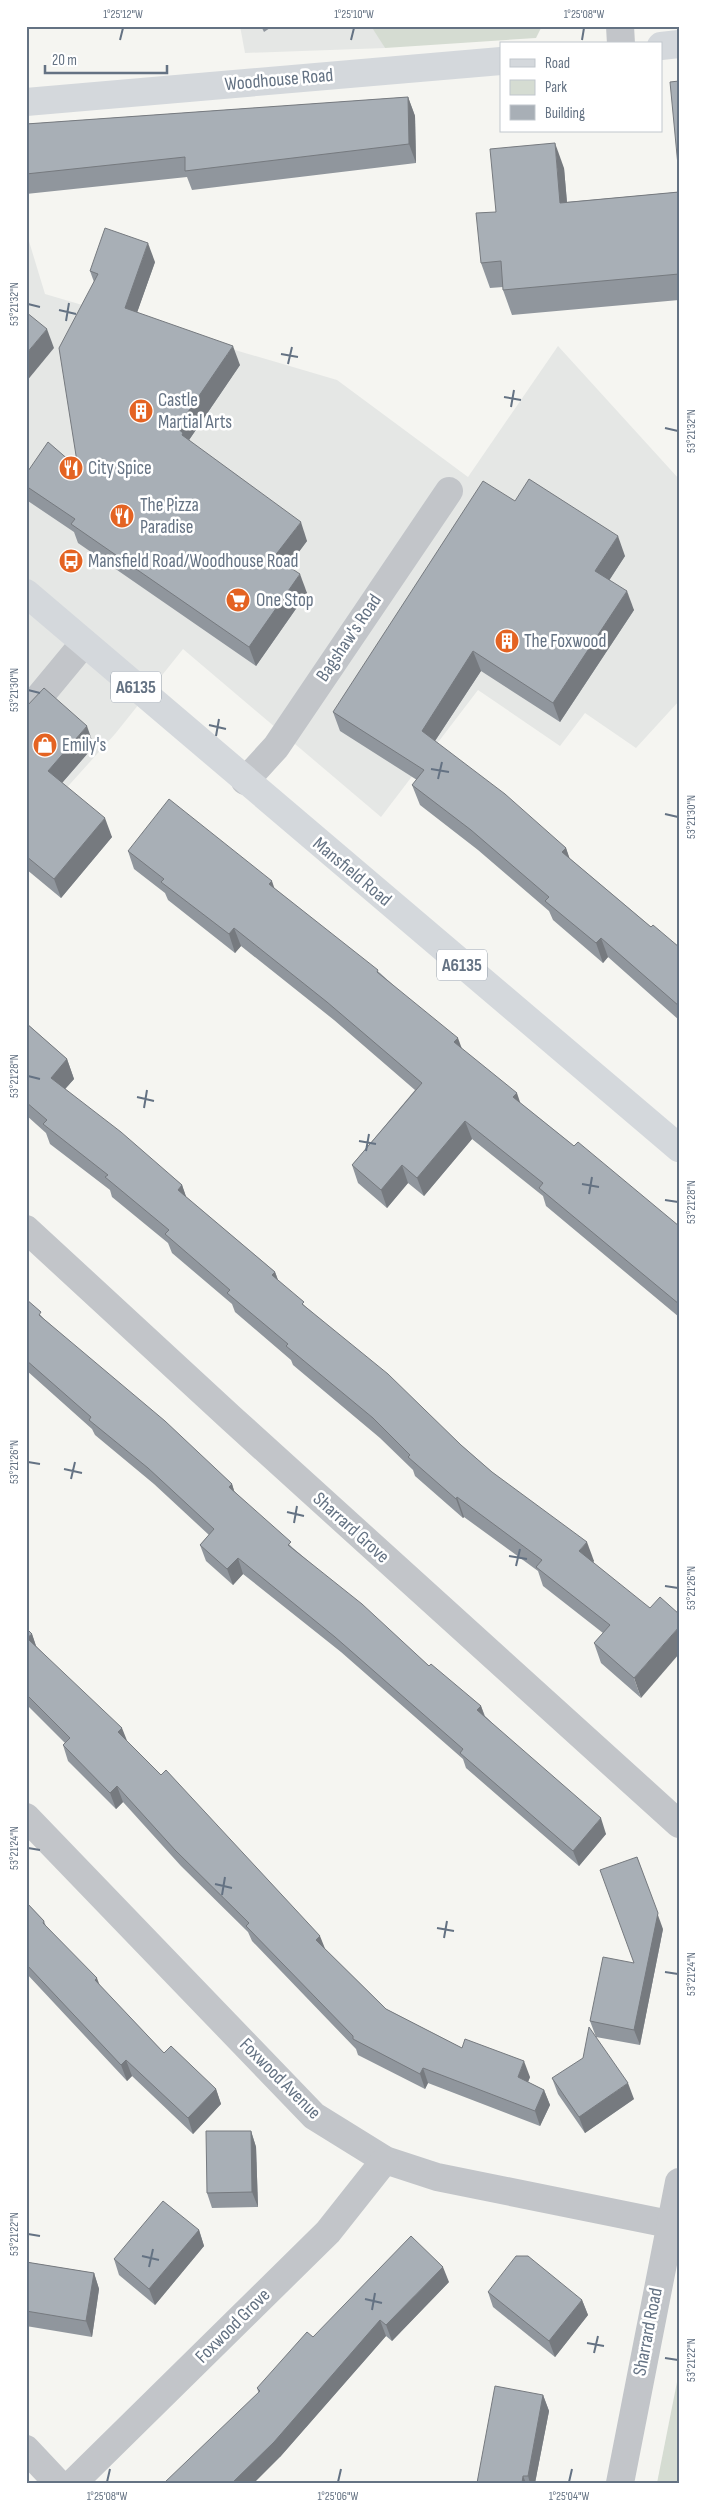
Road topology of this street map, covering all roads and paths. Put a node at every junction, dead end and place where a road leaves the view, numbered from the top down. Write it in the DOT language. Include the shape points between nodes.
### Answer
graph roads {
  1 [pos="620,26"];
  2 [pos="621,42"];
  3 [pos="679,44"];
  4 [pos="662,46"];
  5 [pos="500,61"];
  6 [pos="26,102"];
  7 [pos="449,491"];
  8 [pos="26,593"];
  9 [pos="84,643"];
  10 [pos="26,712"];
  11 [pos="245,781"];
  12 [pos="675,1137"];
  13 [pos="26,1229"];
  14 [pos="26,1817"];
  15 [pos="679,1824"];
  16 [pos="385,2160"];
  17 [pos="679,2182"];
  18 [pos="669,2224"];
  19 [pos="26,2449"];
  20 [pos="58,2483"];
  21 [pos="73,2483"];
  22 [pos="620,2483"];
  1 -- 2 [label="street"];
  3 -- 4 [label="main road"];
  5 -- 6 [label="main road, Woodhouse Road"];
  7 -- 11 [label="street, Bagshaw's Road" via="276,747"];
  8 -- 9 [label="main road, Mansfield Road / A6135"];
  9 -- 10 [label="street"];
  9 -- 11 [label="main road, Mansfield Road / A6135"];
  11 -- 12 [label="main road, Mansfield Road / A6135"];
  13 -- 15 [label="street, Sharrard Grove"];
  14 -- 16 [label="street, Foxwood Avenue" via="314,2116"];
  16 -- 18 [label="street, Foxwood Avenue" via="437,2177"];
  16 -- 21 [label="street, Foxwood Grove" via="328,2232"];
  17 -- 18 [label="street, Sharrard Road"];
  18 -- 22 [label="street, Sharrard Road"];
  19 -- 20 [label="street"];
}
